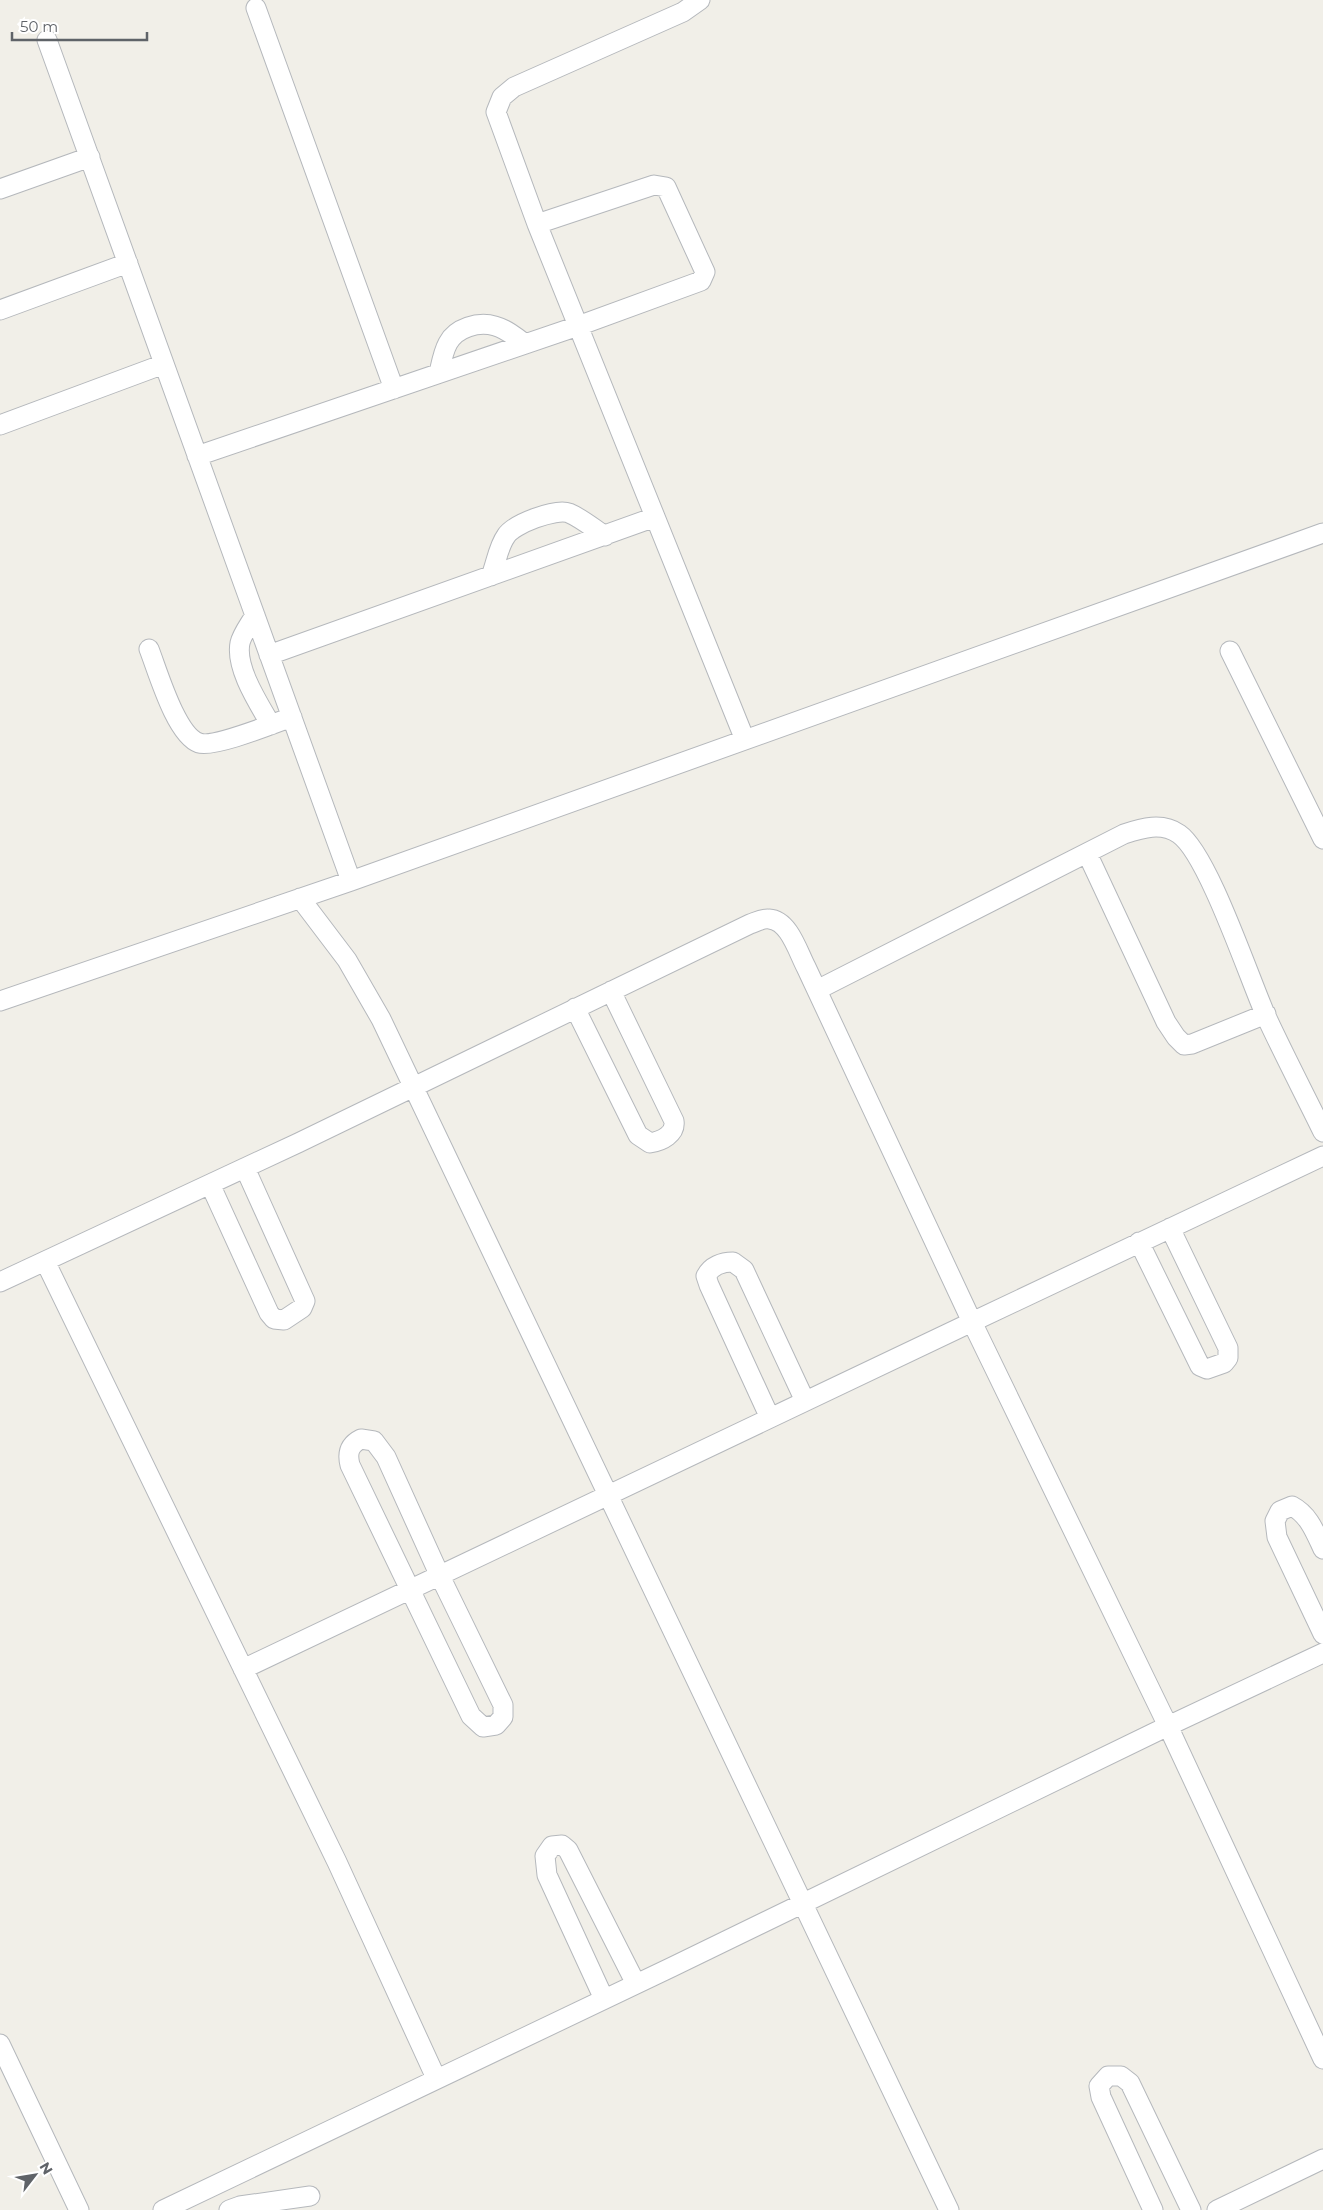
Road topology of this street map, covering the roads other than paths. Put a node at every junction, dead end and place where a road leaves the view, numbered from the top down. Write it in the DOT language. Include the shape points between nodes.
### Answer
graph roads {
  1 [pos="700,0"];
  2 [pos="256,8"];
  3 [pos="47,40"];
  4 [pos="90,158"];
  5 [pos="0,190"];
  6 [pos="537,224"];
  7 [pos="128,263"];
  8 [pos="0,310"];
  9 [pos="578,326"];
  10 [pos="525,344"];
  11 [pos="164,364"];
  12 [pos="439,373"];
  13 [pos="394,389"];
  14 [pos="0,425"];
  15 [pos="197,456"];
  16 [pos="655,517"];
  17 [pos="1323,533"];
  18 [pos="604,536"];
  19 [pos="491,576"];
  20 [pos="255,615"];
  21 [pos="148,650"];
  22 [pos="1230,651"];
  23 [pos="269,655"];
  24 [pos="292,718"];
  25 [pos="271,725"];
  26 [pos="745,740"];
  27 [pos="1323,839"];
  28 [pos="1087,853"];
  29 [pos="351,881"];
  30 [pos="300,898"];
  31 [pos="817,990"];
  32 [pos="611,991"];
  33 [pos="0,1001"];
  34 [pos="576,1008"];
  35 [pos="1266,1014"];
  36 [pos="414,1087"];
  37 [pos="1323,1132"];
  38 [pos="1323,1156"];
  39 [pos="245,1168"];
  40 [pos="210,1184"];
  41 [pos="1170,1228"];
  42 [pos="1139,1242"];
  43 [pos="45,1261"];
  44 [pos="0,1282"];
  45 [pos="972,1322"];
  46 [pos="805,1401"];
  47 [pos="770,1418"];
  48 [pos="608,1496"];
  49 [pos="1323,1549"];
  50 [pos="440,1574"];
  51 [pos="409,1589"];
  52 [pos="1323,1634"];
  53 [pos="1323,1653"];
  54 [pos="243,1669"];
  55 [pos="1168,1726"];
  56 [pos="802,1903"];
  57 [pos="636,1984"];
  58 [pos="604,1999"];
  59 [pos="0,2044"];
  60 [pos="1323,2059"];
  61 [pos="436,2078"];
  62 [pos="1323,2159"];
  63 [pos="310,2196"];
  64 [pos="79,2210"];
  65 [pos="163,2210"];
  66 [pos="229,2210"];
  67 [pos="950,2210"];
  68 [pos="1153,2210"];
  69 [pos="1191,2210"];
  70 [pos="1217,2210"];
  1 -- 6 [label="street" via="683,12 514,87 502,97 496,112"];
  2 -- 13 [label="street"];
  3 -- 4 [label="street"];
  4 -- 5 [label="street"];
  4 -- 7 [label="street"];
  6 -- 9 [label="street"];
  6 -- 9 [label="street" via="654,186 666,187 704,272 701,281"];
  7 -- 8 [label="street"];
  7 -- 11 [label="street"];
  9 -- 10 [label="street"];
  9 -- 16 [label="street"];
  10 -- 12 [label="street"];
  10 -- 12 [label="street" via="494,325 467,326 446,345"];
  11 -- 14 [label="street"];
  11 -- 15 [label="street"];
  12 -- 13 [label="street"];
  13 -- 15 [label="street"];
  15 -- 20 [label="street"];
  16 -- 18 [label="street"];
  16 -- 26 [label="street"];
  17 -- 26 [label="street"];
  18 -- 19 [label="street"];
  18 -- 19 [label="street" via="569,513 560,511 529,521 506,536"];
  19 -- 23 [label="street"];
  20 -- 23 [label="street"];
  20 -- 25 [label="street" via="240,642 240,656 250,687"];
  21 -- 25 [label="street" via="180,725 200,744 216,743"];
  22 -- 27 [label="street"];
  23 -- 24 [label="street"];
  24 -- 25 [label="street"];
  24 -- 29 [label="street"];
  26 -- 29 [label="street"];
  28 -- 31 [label="street"];
  28 -- 35 [label="street" via="1124,834 1150,827 1172,830 1185,840 1210,880"];
  28 -- 35 [label="street" via="1166,1022 1184,1045"];
  29 -- 30 [label="street"];
  30 -- 33 [label="street"];
  30 -- 36 [label="street" via="362,985"];
  31 -- 32 [label="street" via="786,928 768,918"];
  31 -- 45 [label="street"];
  32 -- 34 [label="street"];
  32 -- 34 [label="street" via="674,1121 673,1130 662,1140 650,1143 638,1135"];
  34 -- 36 [label="street"];
  35 -- 37 [label="street"];
  36 -- 39 [label="street"];
  36 -- 48 [label="street"];
  38 -- 41 [label="street"];
  39 -- 40 [label="street"];
  39 -- 40 [label="street" via="305,1301 302,1308 284,1320 274,1319 269,1312"];
  40 -- 43 [label="street"];
  41 -- 42 [label="street"];
  41 -- 42 [label="street" via="1228,1348 1228,1358 1220,1365 1207,1370 1200,1366"];
  42 -- 45 [label="street"];
  43 -- 44 [label="street"];
  43 -- 54 [label="street"];
  45 -- 46 [label="street"];
  45 -- 55 [label="street"];
  46 -- 47 [label="street"];
  46 -- 47 [label="street" via="744,1270 733,1262 719,1264 706,1276"];
  47 -- 48 [label="street"];
  48 -- 50 [label="street"];
  48 -- 56 [label="street"];
  49 -- 52 [label="street" via="1301,1510 1292,1506 1280,1510 1275,1522 1277,1537"];
  50 -- 51 [label="street"];
  50 -- 51 [label="street" via="383,1452 374,1441 355,1442 348,1453 350,1465"];
  50 -- 51 [label="street" via="503,1705 503,1717 496,1725 483,1726 472,1716"];
  51 -- 54 [label="street"];
  53 -- 55 [label="street"];
  54 -- 61 [label="street" via="337,1862"];
  55 -- 56 [label="street"];
  55 -- 60 [label="street"];
  56 -- 57 [label="street"];
  56 -- 67 [label="street"];
  57 -- 58 [label="street"];
  57 -- 58 [label="street" via="568,1850 562,1845 552,1846 545,1856 547,1875"];
  58 -- 61 [label="street"];
  59 -- 64 [label="street"];
  61 -- 65 [label="street"];
  62 -- 70 [label="street"];
  63 -- 66 [label="street"];
  68 -- 69 [label="street" via="1101,2097 1099,2086 1108,2076 1121,2076 1130,2083"];
}
